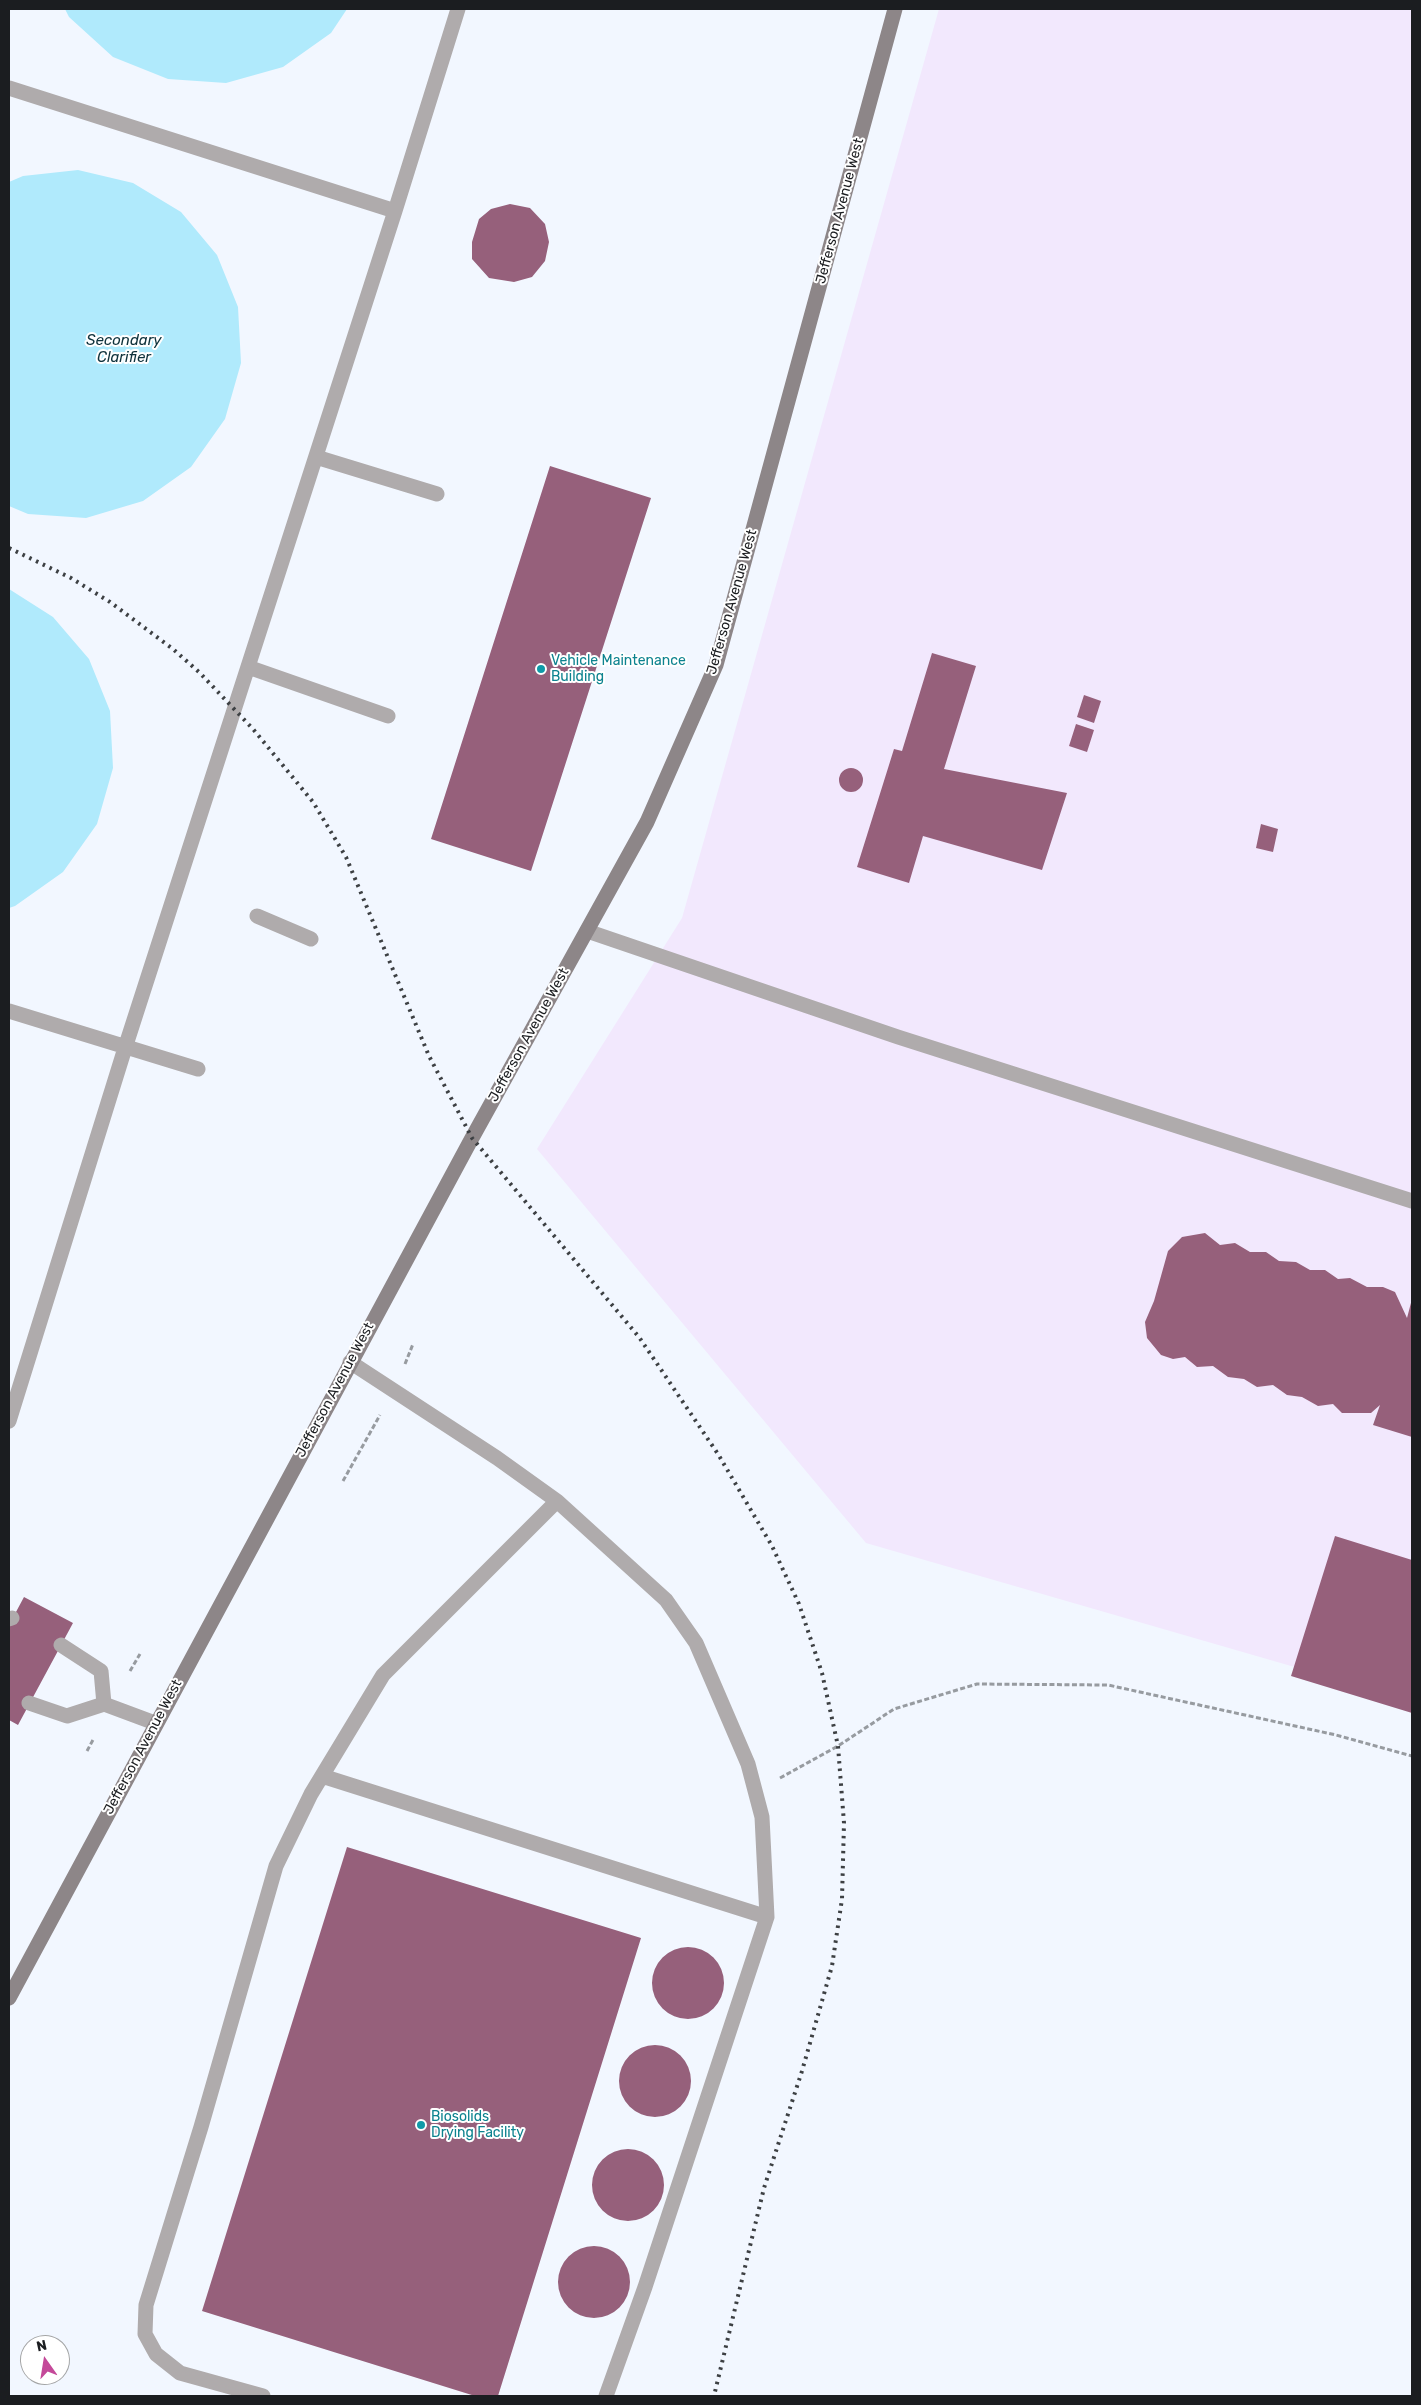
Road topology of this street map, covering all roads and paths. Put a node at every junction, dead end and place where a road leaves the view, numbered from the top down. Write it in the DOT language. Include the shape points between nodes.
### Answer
graph roads {
  1 [pos="458,9"];
  2 [pos="895,9"];
  3 [pos="9,88"];
  4 [pos="396,211"];
  5 [pos="316,457"];
  6 [pos="437,494"];
  7 [pos="248,667"];
  8 [pos="388,716"];
  9 [pos="257,916"];
  10 [pos="587,931"];
  11 [pos="311,939"];
  12 [pos="9,1011"];
  13 [pos="125,1048"];
  14 [pos="198,1069"];
  15 [pos="1412,1201"];
  16 [pos="350,1362"];
  17 [pos="9,1421"];
  18 [pos="557,1501"];
  19 [pos="61,1645"];
  20 [pos="29,1704"];
  21 [pos="104,1704"];
  22 [pos="155,1723"];
  23 [pos="1412,1756"];
  24 [pos="322,1776"];
  25 [pos="755,1791"];
  26 [pos="767,1917"];
  27 [pos="9,1998"];
  28 [pos="263,2396"];
  29 [pos="606,2396"];
  1 -- 4 [label="lane"];
  2 -- 10 [label="main road, Jefferson Avenue West" via="716,665 647,822"];
  3 -- 4 [label="lane"];
  4 -- 5 [label="lane"];
  5 -- 6 [label="lane"];
  5 -- 7 [label="lane"];
  7 -- 8 [label="lane"];
  7 -- 13 [label="lane"];
  9 -- 11 [label="lane"];
  10 -- 15 [label="lane" via="898,1037"];
  10 -- 16 [label="main road, Jefferson Avenue West"];
  12 -- 13 [label="lane"];
  13 -- 14 [label="lane"];
  13 -- 17 [label="lane"];
  16 -- 18 [label="lane"];
  16 -- 22 [label="main road, Jefferson Avenue West"];
  18 -- 24 [label="lane" via="383,1675"];
  18 -- 25 [label="lane" via="666,1600 696,1643 748,1764"];
  19 -- 21 [label="lane" via="101,1671"];
  20 -- 21 [label="lane" via="67,1716"];
  21 -- 22 [label="lane"];
  22 -- 27 [label="main road, Jefferson Avenue West"];
  23 -- 25 [label="path" via="1336,1735 1108,1685 977,1684 894,1709 838,1746"];
  24 -- 26 [label="lane"];
  24 -- 28 [label="lane" via="276,1866 146,2306 146,2334 156,2354 180,2373"];
  25 -- 26 [label="lane" via="762,1817"];
  26 -- 29 [label="lane"];
}
